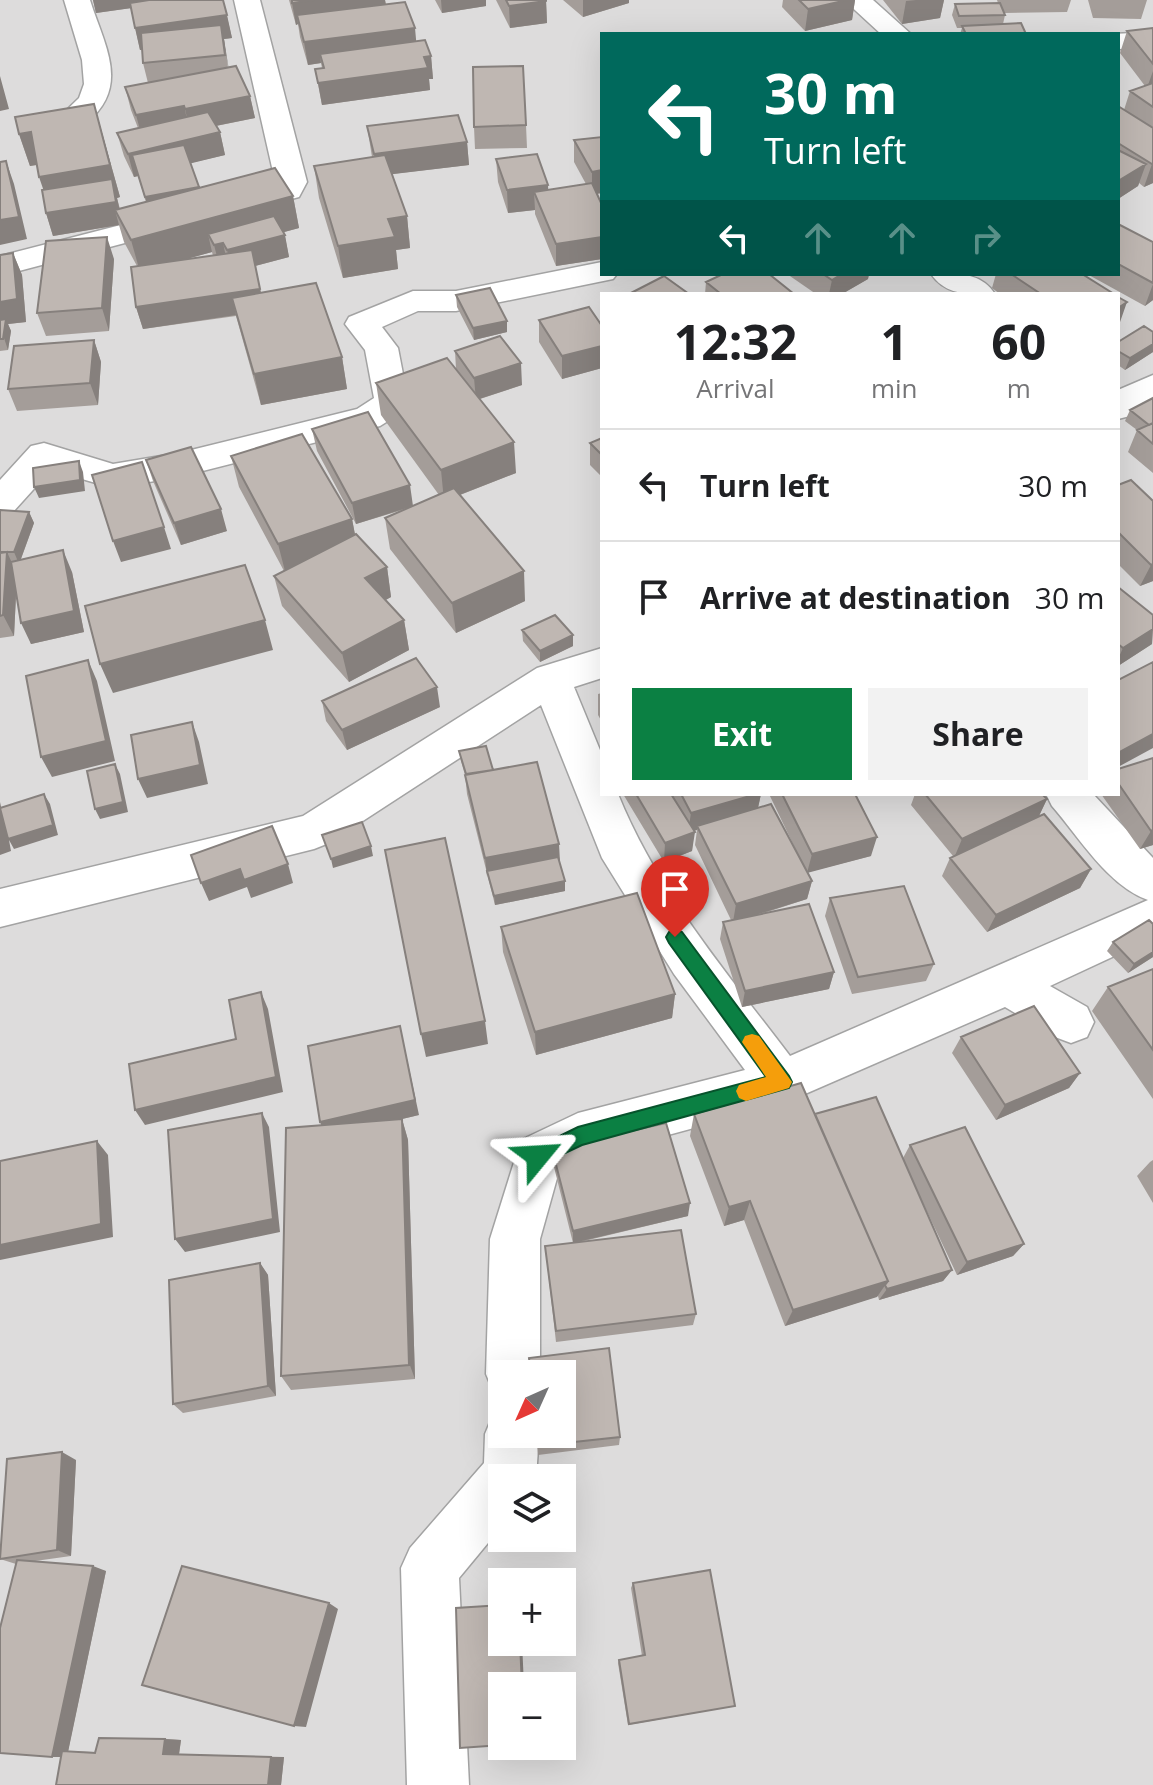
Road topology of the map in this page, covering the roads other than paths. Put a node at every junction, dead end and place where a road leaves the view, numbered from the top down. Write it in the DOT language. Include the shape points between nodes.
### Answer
graph roads {
  1 [pos="77,0"];
  2 [pos="247,0"];
  3 [pos="857,0"];
  4 [pos="895,32"];
  5 [pos="1153,40"];
  6 [pos="1120,41"];
  7 [pos="63,127"];
  8 [pos="0,266"];
  9 [pos="600,272"];
  10 [pos="950,276"];
  11 [pos="976,292"];
  12 [pos="0,503"];
  13 [pos="600,664"];
  14 [pos="551,679"];
  15 [pos="1069,796"];
  16 [pos="1153,883"];
  17 [pos="0,908"];
  18 [pos="1153,917"];
  19 [pos="1007,984"];
  20 [pos="1071,1022"];
  21 [pos="782,1082"];
  22 [pos="513,1360"];
  23 [pos="488,1500"];
  24 [pos="438,1785"];
  1 -- 7 [label="street" via="97,79 95,96"];
  2 -- 8 [label="street" via="292,182 288,191"];
  3 -- 4 [label="street"];
  5 -- 6 [label="street"];
  9 -- 12 [label="street" via="456,301 413,301 361,324 381,348 391,400 368,418 113,476 44,455"];
  10 -- 11 [label="street"];
  13 -- 14 [label="street"];
  14 -- 17 [label="street" via="314,831"];
  14 -- 21 [label="street" via="617,845 690,960"];
  15 -- 16 [label="street" via="1127,863"];
  18 -- 19 [label="street"];
  19 -- 20 [label="street"];
  19 -- 21 [label="street"];
  21 -- 22 [label="street" via="578,1136 538,1156 515,1239"];
  23 -- 24 [label="street" via="430,1568"];
}
